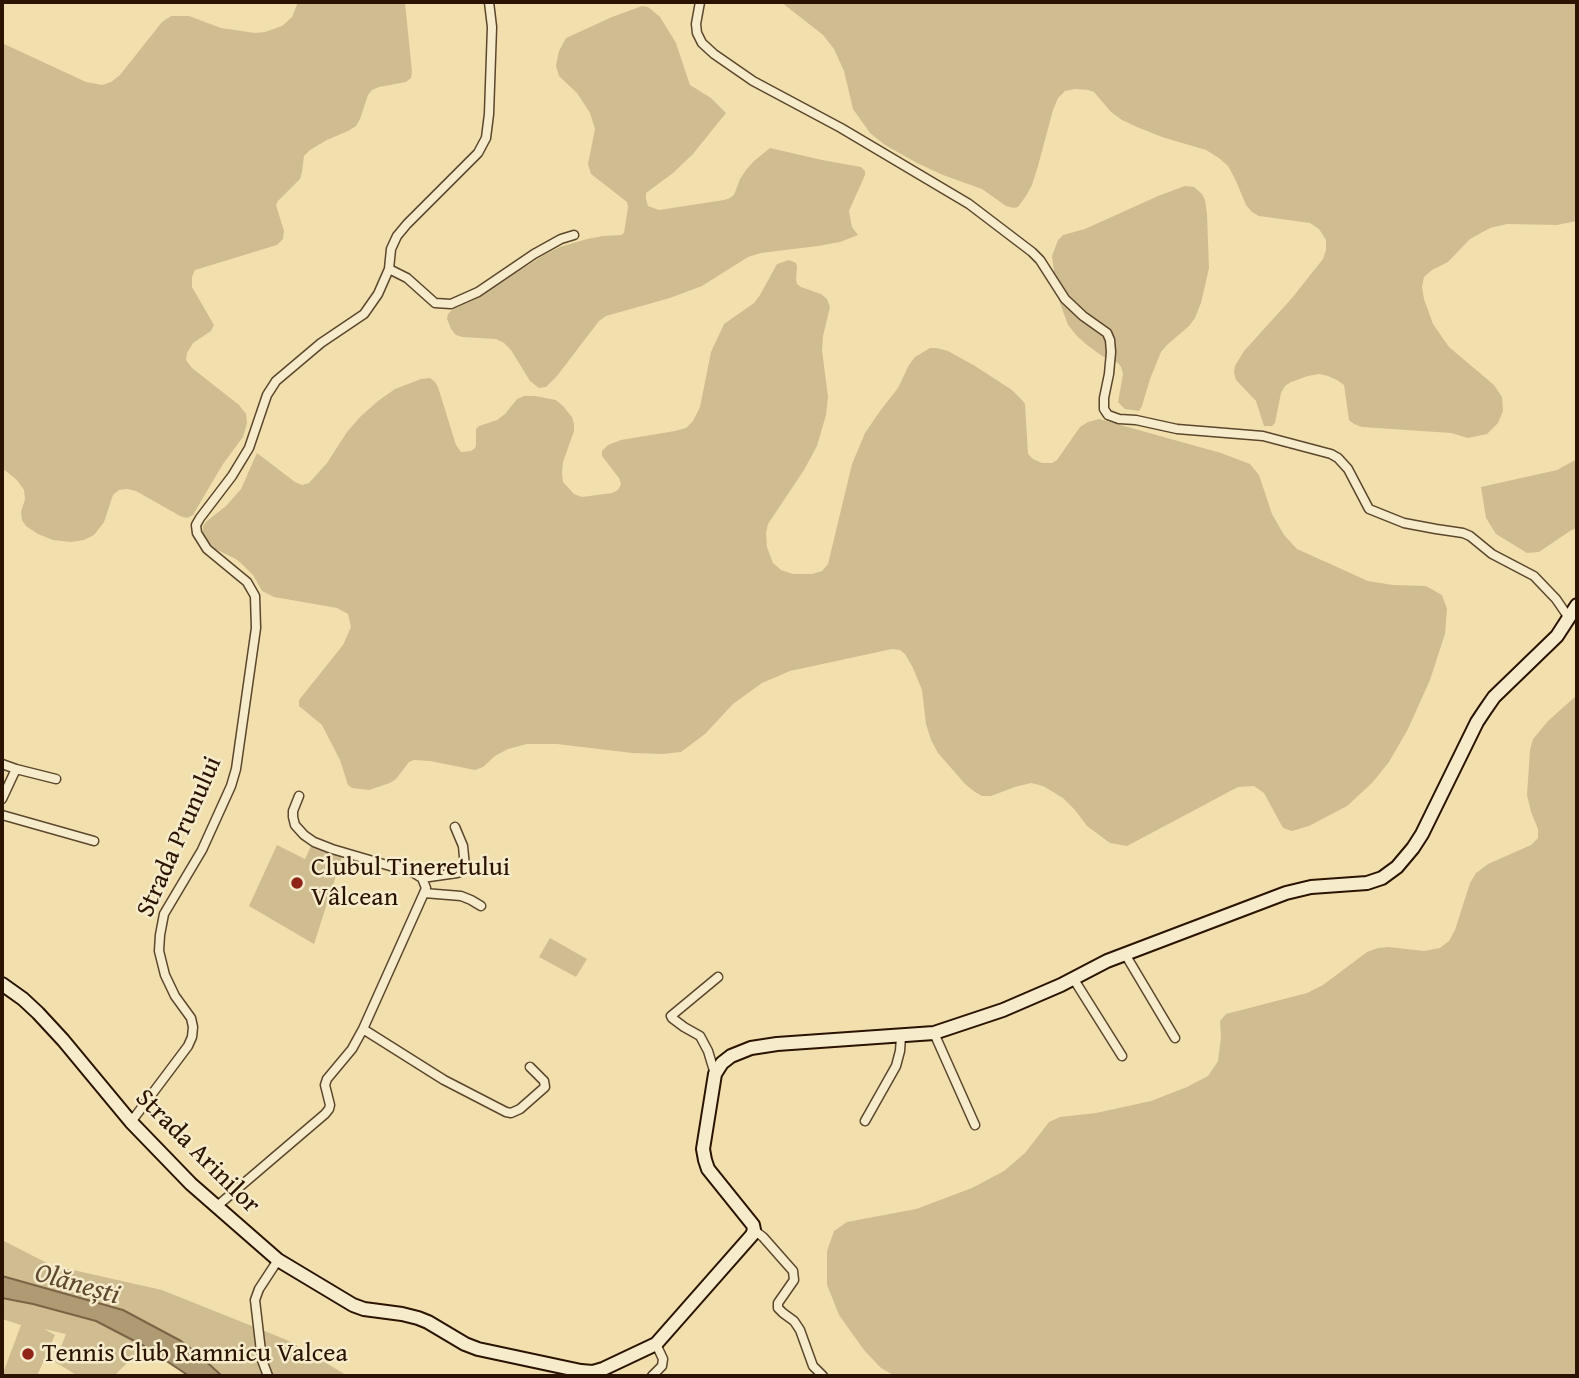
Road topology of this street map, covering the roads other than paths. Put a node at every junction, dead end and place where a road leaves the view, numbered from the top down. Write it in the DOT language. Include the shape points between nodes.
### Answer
graph roads {
  1 [pos="489,2"];
  2 [pos="700,2"];
  3 [pos="574,235"];
  4 [pos="389,269"];
  5 [pos="1577,605"];
  6 [pos="1569,618"];
  7 [pos="2,764"];
  8 [pos="16,769"];
  9 [pos="56,779"];
  10 [pos="299,796"];
  11 [pos="2,799"];
  12 [pos="2,815"];
  13 [pos="455,827"];
  14 [pos="94,841"];
  15 [pos="422,878"];
  16 [pos="424,893"];
  17 [pos="481,906"];
  18 [pos="1125,954"];
  19 [pos="718,977"];
  20 [pos="1073,978"];
  21 [pos="2,984"];
  22 [pos="363,1029"];
  23 [pos="934,1033"];
  24 [pos="901,1037"];
  25 [pos="1175,1038"];
  26 [pos="1122,1056"];
  27 [pos="530,1067"];
  28 [pos="716,1074"];
  29 [pos="865,1121"];
  30 [pos="131,1122"];
  31 [pos="975,1125"];
  32 [pos="216,1207"];
  33 [pos="754,1230"];
  34 [pos="278,1260"];
  35 [pos="656,1344"];
  36 [pos="268,1376"];
  37 [pos="652,1376"];
  38 [pos="822,1376"];
  1 -- 4 [label="street, Strada Prunului" via="492,27 486,138 478,153 397,236"];
  2 -- 6 [label="street" via="696,33 714,54 969,204 1040,260 1065,299 1107,333 1111,352 1104,409 1108,415 1177,429 1263,436 1331,454 1348,469 1369,509 1404,523 1470,536 1492,554 1534,576"];
  3 -- 4 [label="street" via="450,304 435,303"];
  4 -- 30 [label="street, Strada Prunului" via="364,314 276,381 249,448 196,525 207,549 247,582 255,596 256,628 234,777 202,850 164,914 160,935 165,975 191,1018 192,1037"];
  5 -- 6 [label="street"];
  6 -- 18 [label="street" via="1557,636 1494,697 1422,834 1389,874 1367,883 1286,892"];
  7 -- 8 [label="street"];
  8 -- 9 [label="street"];
  8 -- 11 [label="street"];
  10 -- 15 [label="street" via="293,811 295,825 314,842"];
  12 -- 14 [label="street"];
  13 -- 15 [label="street" via="463,846 463,871"];
  15 -- 16 [label="street"];
  16 -- 17 [label="street" via="461,896"];
  16 -- 22 [label="street"];
  18 -- 20 [label="street"];
  18 -- 25 [label="street"];
  19 -- 28 [label="street" via="671,1016 700,1036"];
  20 -- 23 [label="street" via="1003,1010"];
  20 -- 26 [label="street"];
  21 -- 30 [label="street, Strada Arinilor" via="38,1013"];
  22 -- 27 [label="street" via="506,1112 520,1109 545,1087"];
  22 -- 32 [label="street" via="327,1079 330,1105 326,1114"];
  23 -- 24 [label="street"];
  23 -- 31 [label="street"];
  24 -- 28 [label="street" via="764,1045 731,1056"];
  24 -- 29 [label="street" via="895,1066"];
  28 -- 33 [label="street" via="705,1160"];
  30 -- 32 [label="street, Strada Arinilor"];
  32 -- 34 [label="street, Strada Arinilor"];
  33 -- 35 [label="street"];
  33 -- 38 [label="street" via="793,1271 794,1280 778,1308 800,1329 813,1366"];
  34 -- 35 [label="street, Strada Arinilor" via="364,1309 418,1318 478,1349 593,1372"];
  34 -- 36 [label="street" via="256,1300"];
  35 -- 37 [label="street" via="663,1359"];
}
